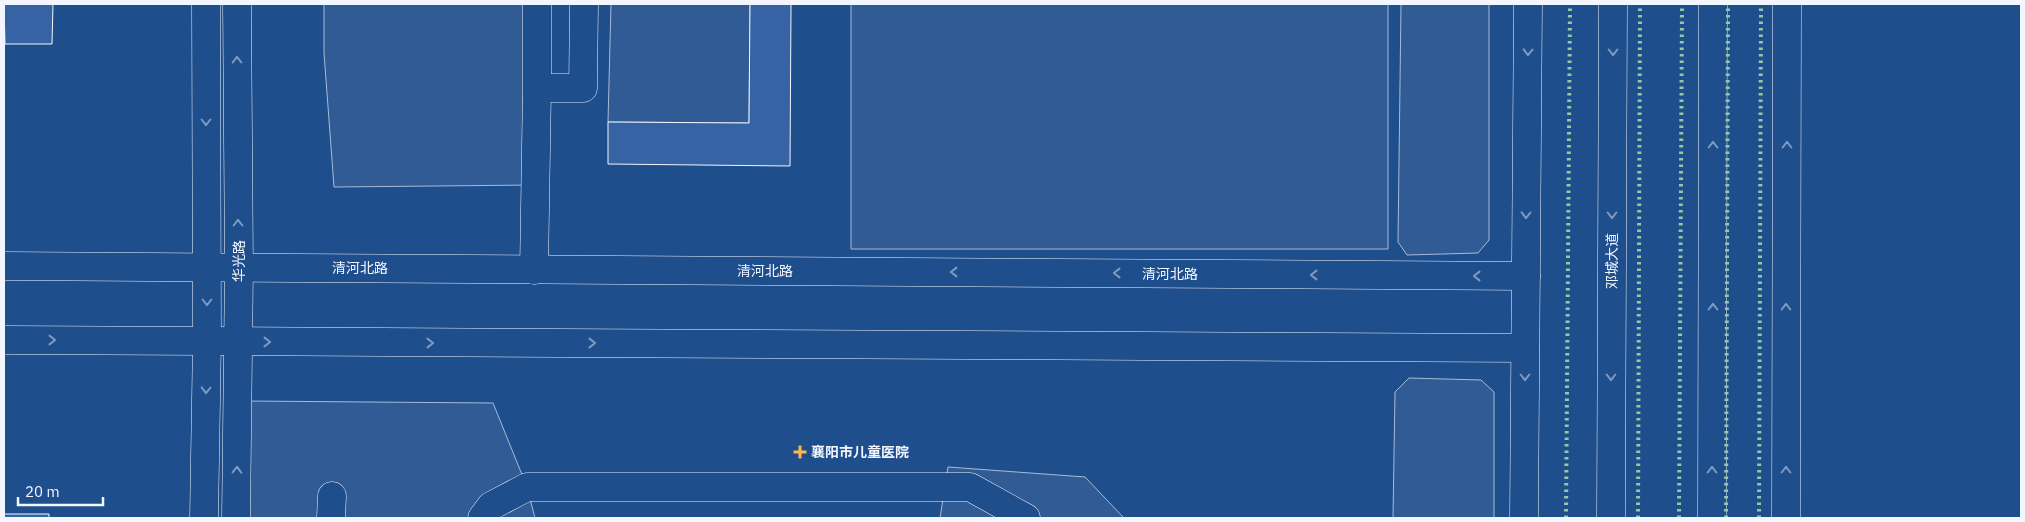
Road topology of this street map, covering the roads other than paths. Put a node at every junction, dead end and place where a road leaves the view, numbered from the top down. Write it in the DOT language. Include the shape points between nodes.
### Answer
graph roads {
  1 [pos="206,4"];
  2 [pos="237,4"];
  3 [pos="537,4"];
  4 [pos="584,4"];
  5 [pos="1528,4"];
  6 [pos="1613,4"];
  7 [pos="1713,4"];
  8 [pos="1787,4"];
  9 [pos="537,88"];
  10 [pos="4,266"];
  11 [pos="207,268"];
  12 [pos="239,268"];
  13 [pos="534,270"];
  14 [pos="1526,276"];
  15 [pos="4,340"];
  16 [pos="207,341"];
  17 [pos="238,342"];
  18 [pos="1525,348"];
  19 [pos="204,518"];
  20 [pos="236,518"];
  21 [pos="482,518"];
  22 [pos="1026,518"];
  23 [pos="1524,518"];
  24 [pos="1611,518"];
  25 [pos="1712,518"];
  26 [pos="1786,518"];
  1 -- 11 [label="main road, one-way"];
  12 -- 2 [label="main road, 华光路, one-way"];
  3 -- 9 [label="main road"];
  4 -- 9 [label="main road" via="583,88"];
  5 -- 14 [label="main road, one-way"];
  6 -- 24 [label="main road, 邓城大道, one-way"];
  25 -- 7 [label="main road, one-way"];
  26 -- 8 [label="main road, one-way"];
  9 -- 13 [label="main road"];
  10 -- 11 [label="main road, 清河北路"];
  11 -- 12 [label="main road, 清河北路"];
  11 -- 16 [label="main road, one-way"];
  12 -- 13 [label="main road, 清河北路"];
  12 -- 17 [label="main road, 华光路"];
  14 -- 13 [label="main road, 清河北路, one-way"];
  14 -- 18 [label="main road"];
  15 -- 16 [label="main road, one-way"];
  16 -- 17 [label="main road"];
  16 -- 19 [label="main road, one-way"];
  17 -- 18 [label="main road, one-way"];
  20 -- 17 [label="main road, 华光路, one-way"];
  18 -- 23 [label="main road, one-way"];
  21 -- 22 [label="main road" via="490,506 527,487 970,487"];
}
